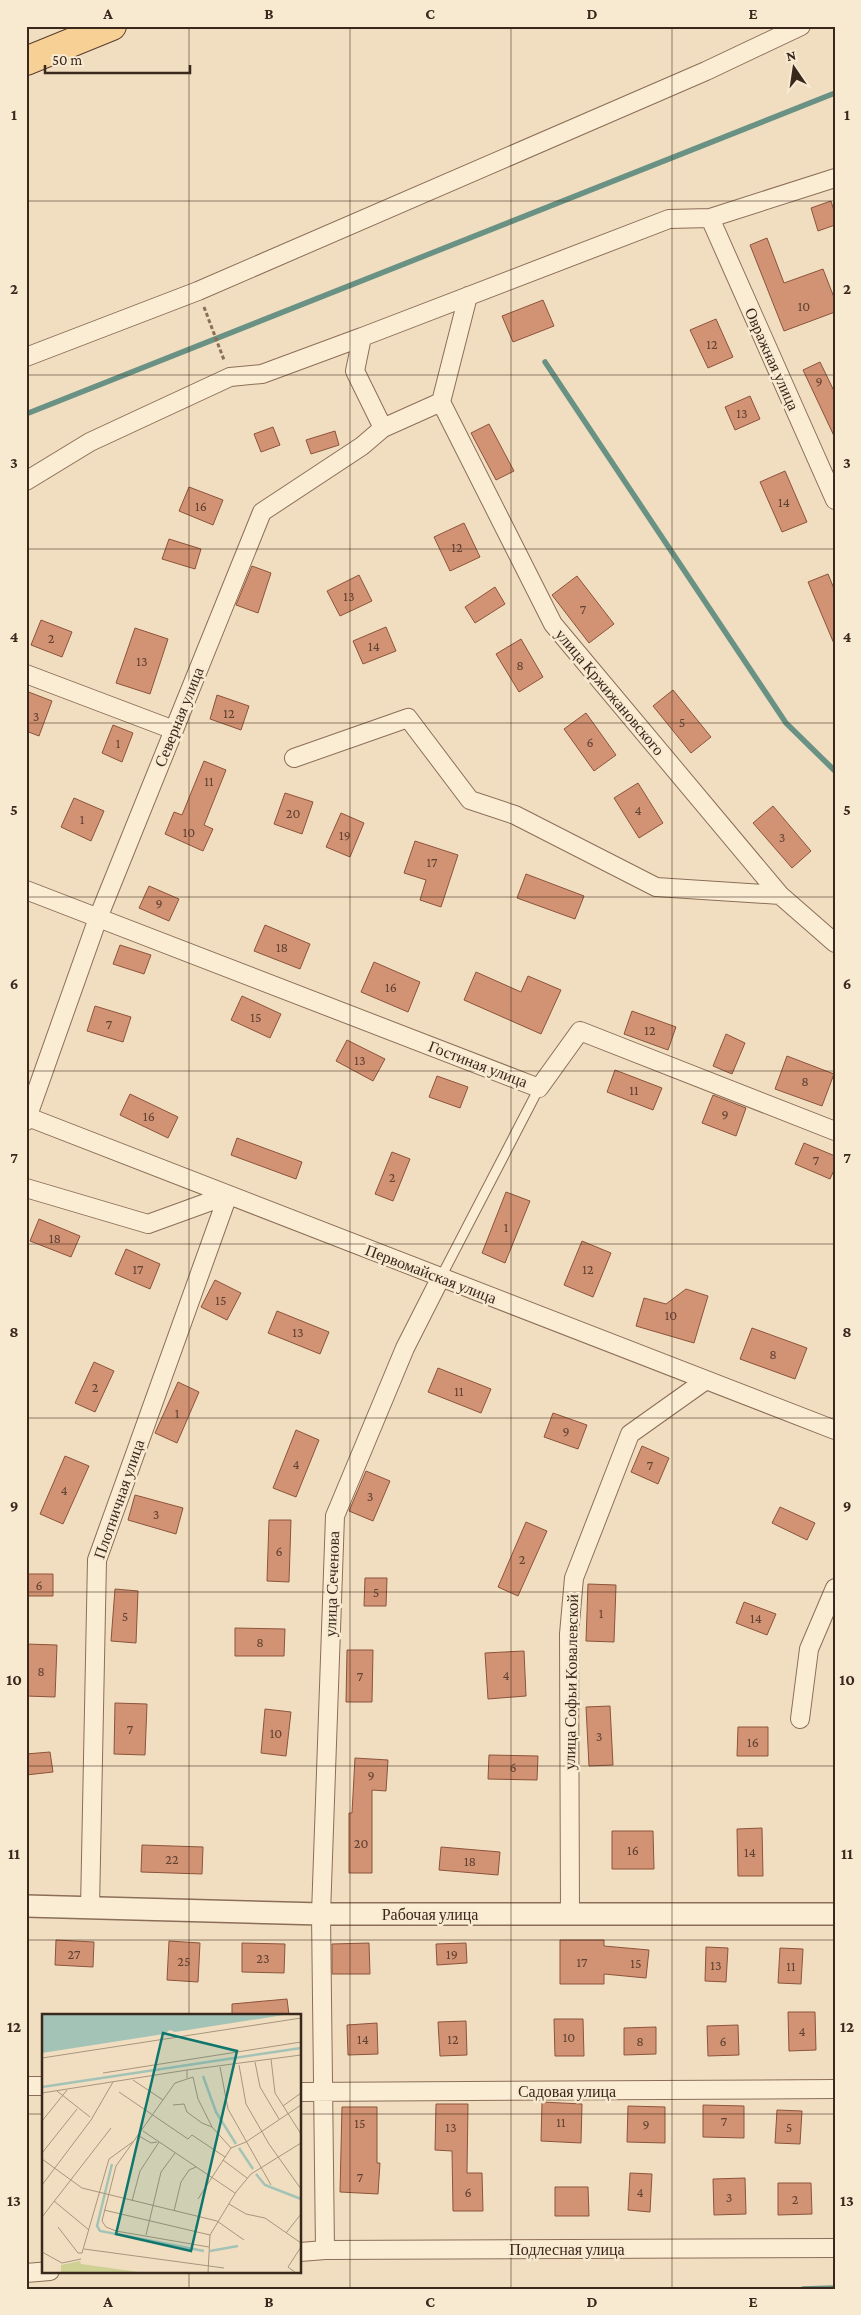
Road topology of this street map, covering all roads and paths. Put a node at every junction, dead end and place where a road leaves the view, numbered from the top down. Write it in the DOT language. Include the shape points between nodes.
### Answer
graph roads {
  1 [pos="112,26"];
  2 [pos="801,26"];
  3 [pos="26,61"];
  4 [pos="835,178"];
  5 [pos="710,218"];
  6 [pos="468,296"];
  7 [pos="203,306"];
  8 [pos="362,337"];
  9 [pos="26,357"];
  10 [pos="230,377"];
  11 [pos="441,402"];
  12 [pos="383,428"];
  13 [pos="26,481"];
  14 [pos="835,500"];
  15 [pos="26,674"];
  16 [pos="174,730"];
  17 [pos="294,758"];
  18 [pos="26,890"];
  19 [pos="780,895"];
  20 [pos="98,918"];
  21 [pos="835,943"];
  22 [pos="539,1088"];
  23 [pos="27,1119"];
  24 [pos="835,1130"];
  25 [pos="26,1188"];
  26 [pos="228,1195"];
  27 [pos="441,1277"];
  28 [pos="706,1380"];
  29 [pos="835,1430"];
  30 [pos="835,1588"];
  31 [pos="800,1720"];
  32 [pos="26,1906"];
  33 [pos="90,1908"];
  34 [pos="321,1914"];
  35 [pos="570,1914"];
  36 [pos="835,1914"];
  37 [pos="26,2086"];
  38 [pos="42,2086"];
  39 [pos="835,2089"];
  40 [pos="301,2092"];
  41 [pos="323,2092"];
  42 [pos="835,2248"];
  43 [pos="325,2250"];
  44 [pos="301,2252"];
  45 [pos="42,2272"];
  46 [pos="26,2273"];
  1 -- 3 [label="main road"];
  2 -- 9 [label="street" via="198,291"];
  4 -- 5 [label="street"];
  5 -- 6 [label="street" via="670,220"];
  5 -- 14 [label="street, Овражная улица"];
  6 -- 8 [label="street"];
  6 -- 11 [label="street"];
  7 -- 10 [label="path"];
  8 -- 10 [label="street" via="262,374"];
  8 -- 12 [label="street" via="355,371"];
  10 -- 13 [label="street" via="90,442"];
  11 -- 12 [label="street, Северная улица"];
  11 -- 19 [label="street, улица Кржижановского" via="553,624"];
  12 -- 16 [label="street, Северная улица" via="362,446 262,512"];
  15 -- 16 [label="street"];
  16 -- 20 [label="street, Северная улица"];
  17 -- 19 [label="street" via="408,718 470,800 515,815 656,887"];
  18 -- 20 [label="street, Гостиная улица"];
  19 -- 21 [label="street, улица Кржижановского"];
  20 -- 22 [label="street, Гостиная улица"];
  20 -- 23 [label="street, Северная улица"];
  22 -- 24 [label="street, Гостиная улица" via="580,1031"];
  22 -- 27 [label="lane"];
  23 -- 26 [label="street, Первомайская улица"];
  25 -- 26 [label="street" via="148,1224"];
  26 -- 27 [label="street, Первомайская улица"];
  26 -- 33 [label="street, Плотничная улица" via="97,1560"];
  27 -- 28 [label="street, Первомайская улица"];
  27 -- 34 [label="street, улица Сеченова" via="405,1348 335,1516"];
  28 -- 29 [label="street, Первомайская улица"];
  28 -- 35 [label="street, улица Софьи Ковалевской" via="630,1434 574,1578 569,1634"];
  30 -- 31 [label="street" via="809,1649"];
  32 -- 33 [label="street, Рабочая улица"];
  33 -- 34 [label="street, Рабочая улица"];
  34 -- 35 [label="street, Рабочая улица"];
  34 -- 41 [label="street, улица Сеченова"];
  35 -- 36 [label="street, Рабочая улица"];
  37 -- 38 [label="street"];
  39 -- 41 [label="street, Садовая улица"];
  40 -- 41 [label="street, Садовая улица"];
  41 -- 43 [label="street, улица Сеченова"];
  42 -- 43 [label="street, Подлесная улица"];
  43 -- 44 [label="street, Подлесная улица"];
  45 -- 46 [label="street"];
}
